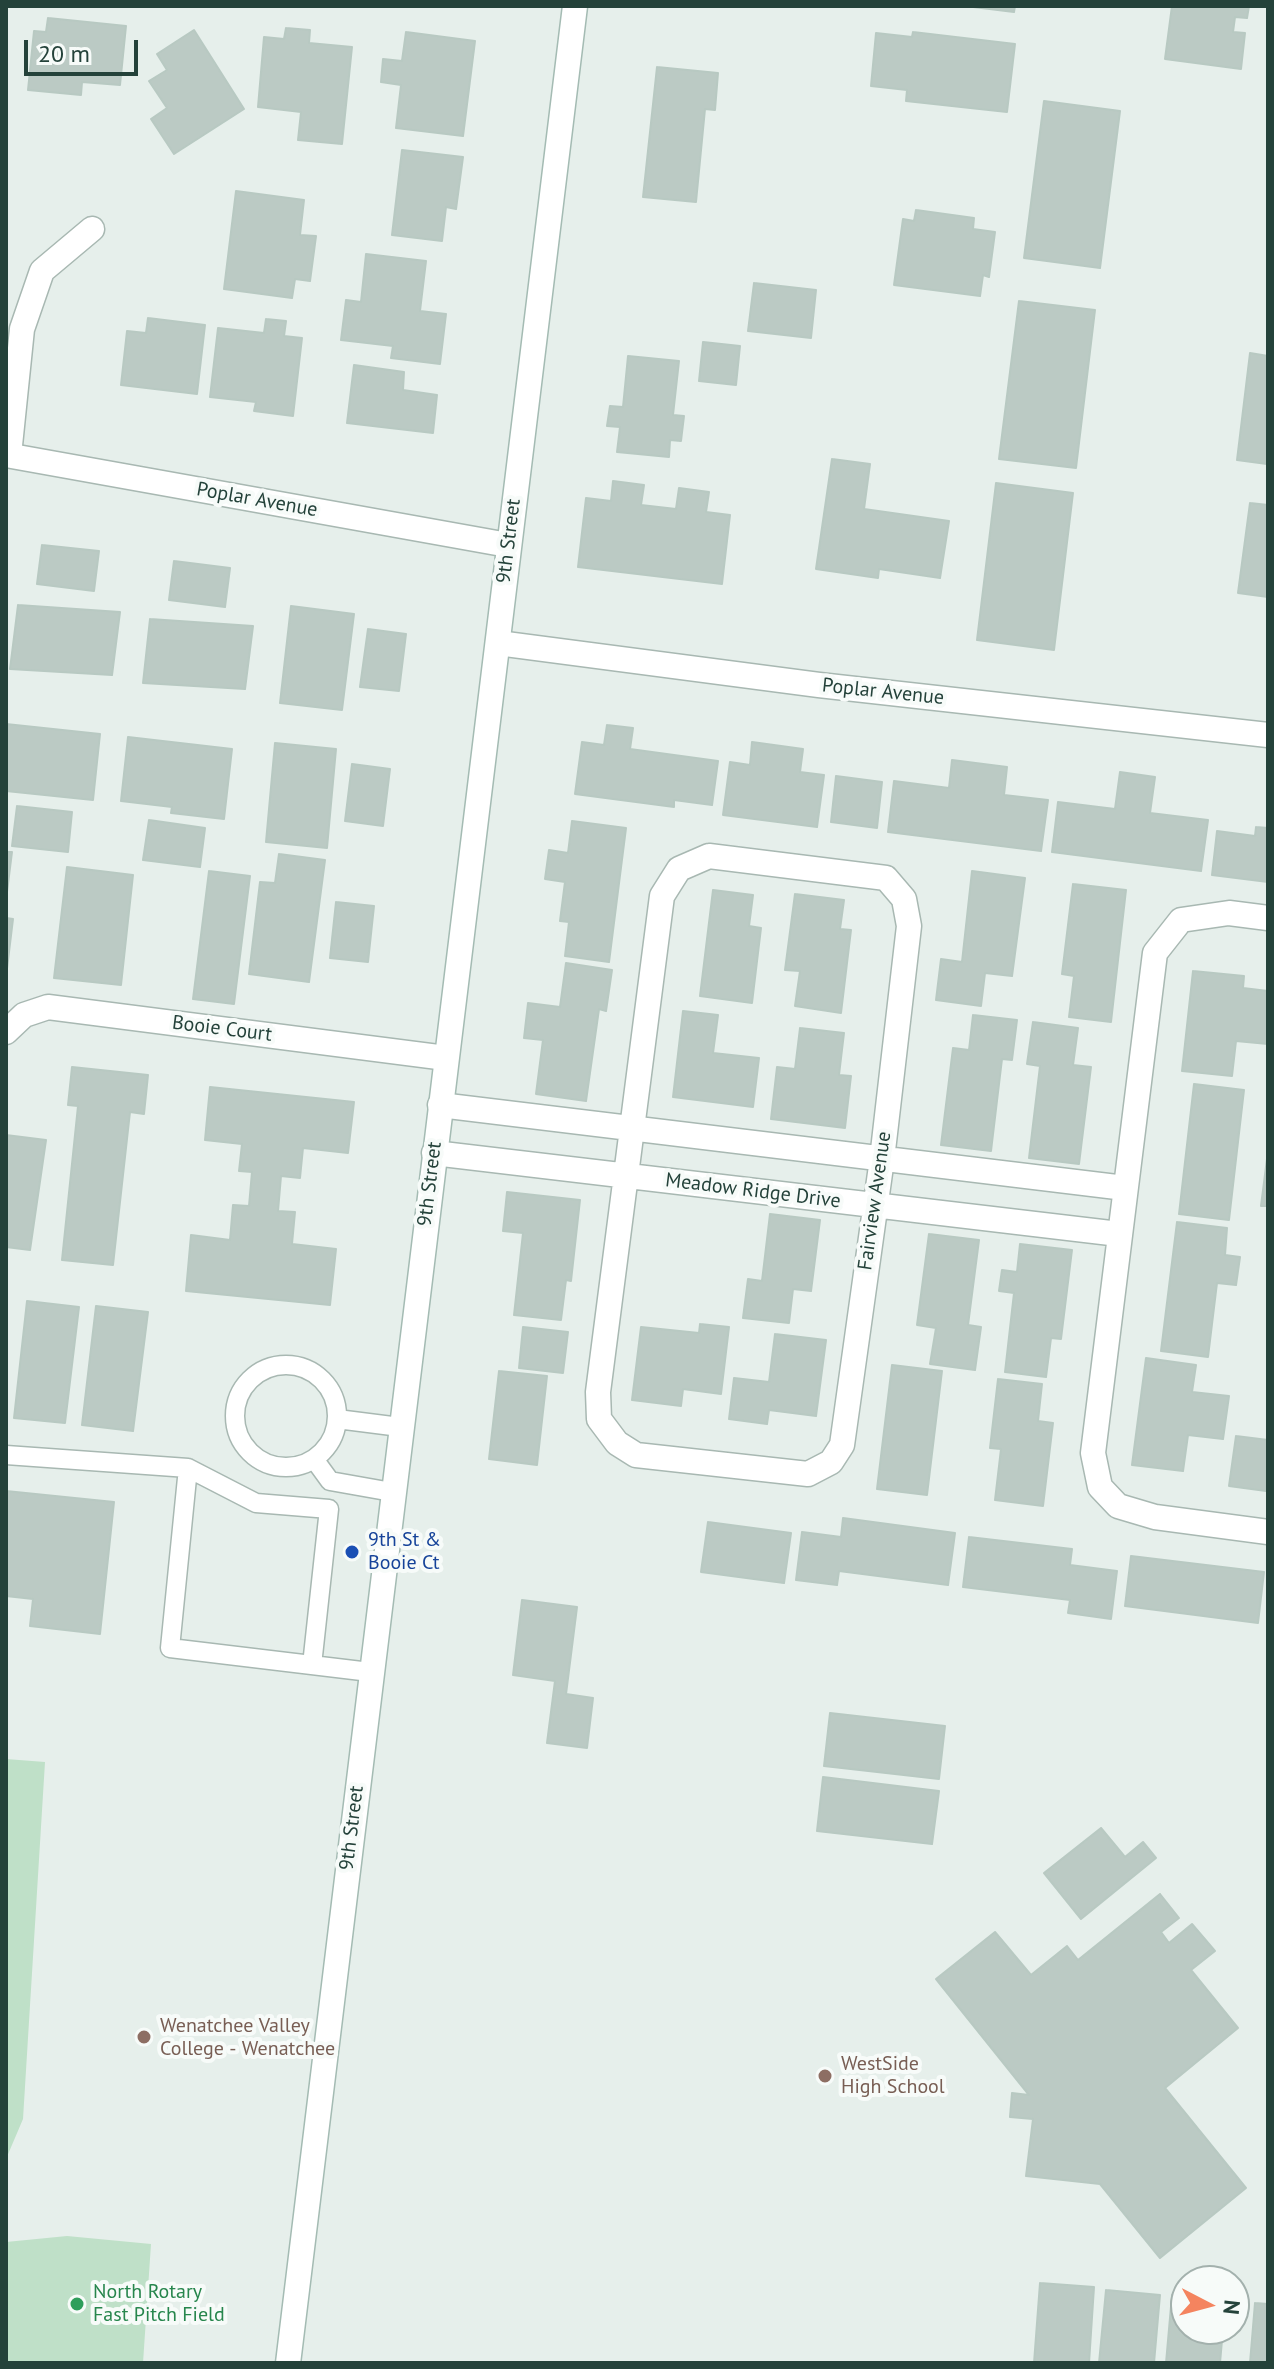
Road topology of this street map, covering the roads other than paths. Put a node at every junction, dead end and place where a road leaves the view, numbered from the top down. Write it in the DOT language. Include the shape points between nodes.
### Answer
graph roads {
  1 [pos="575,6"];
  2 [pos="92,229"];
  3 [pos="8,455"];
  4 [pos="508,545"];
  5 [pos="498,643"];
  6 [pos="1268,735"];
  7 [pos="1268,918"];
  8 [pos="6,1032"];
  9 [pos="446,1058"];
  10 [pos="440,1105"];
  11 [pos="634,1129"];
  12 [pos="434,1153"];
  13 [pos="882,1159"];
  14 [pos="627,1176"];
  15 [pos="1125,1188"];
  16 [pos="875,1205"];
  17 [pos="1119,1234"];
  18 [pos="337,1419"];
  19 [pos="400,1427"];
  20 [pos="6,1455"];
  21 [pos="314,1459"];
  22 [pos="188,1468"];
  23 [pos="392,1492"];
  24 [pos="1268,1532"];
  25 [pos="312,1665"];
  26 [pos="370,1672"];
  27 [pos="288,2363"];
  1 -- 4 [label="street, 9th Street"];
  2 -- 3 [label="street" via="42,271 22,329"];
  3 -- 4 [label="street, Poplar Avenue"];
  4 -- 5 [label="street, 9th Street"];
  5 -- 6 [label="street, Poplar Avenue"];
  5 -- 9 [label="street, 9th Street"];
  7 -- 15 [label="street" via="1229,913 1181,920 1155,953"];
  8 -- 9 [label="street, Booie Court" via="24,1015 48,1007"];
  9 -- 10 [label="street, 9th Street"];
  10 -- 11 [label="street"];
  10 -- 12 [label="street, 9th Street"];
  11 -- 13 [label="street"];
  11 -- 13 [label="street, Fairview Avenue" via="662,896 679,869 709,856 886,878 904,899 909,926"];
  11 -- 14 [label="street, Fairview Avenue"];
  12 -- 14 [label="street, Meadow Ridge Drive"];
  12 -- 19 [label="street, 9th Street"];
  13 -- 15 [label="street"];
  13 -- 16 [label="street, Fairview Avenue"];
  14 -- 16 [label="street, Meadow Ridge Drive"];
  14 -- 16 [label="street, Fairview Avenue" via="598,1392 599,1419 617,1443 636,1455 808,1474 831,1462 842,1445"];
  15 -- 17 [label="street"];
  16 -- 17 [label="street, Meadow Ridge Drive"];
  17 -- 24 [label="street" via="1093,1453 1100,1487 1118,1506 1155,1517"];
  18 -- 19 [label="lane"];
  18 -- 21 [label="lane" via="334,1435"];
  18 -- 21 [label="lane" via="330,1389 306,1368 291,1364 259,1372 238,1397 236,1430 254,1456 284,1467"];
  19 -- 23 [label="street, 9th Street"];
  20 -- 22 [label="lane"];
  21 -- 23 [label="lane" via="330,1481"];
  22 -- 25 [label="lane" via="256,1503 329,1509"];
  22 -- 25 [label="lane" via="170,1648"];
  23 -- 26 [label="street, 9th Street"];
  25 -- 26 [label="lane"];
  26 -- 27 [label="street, 9th Street"];
}
